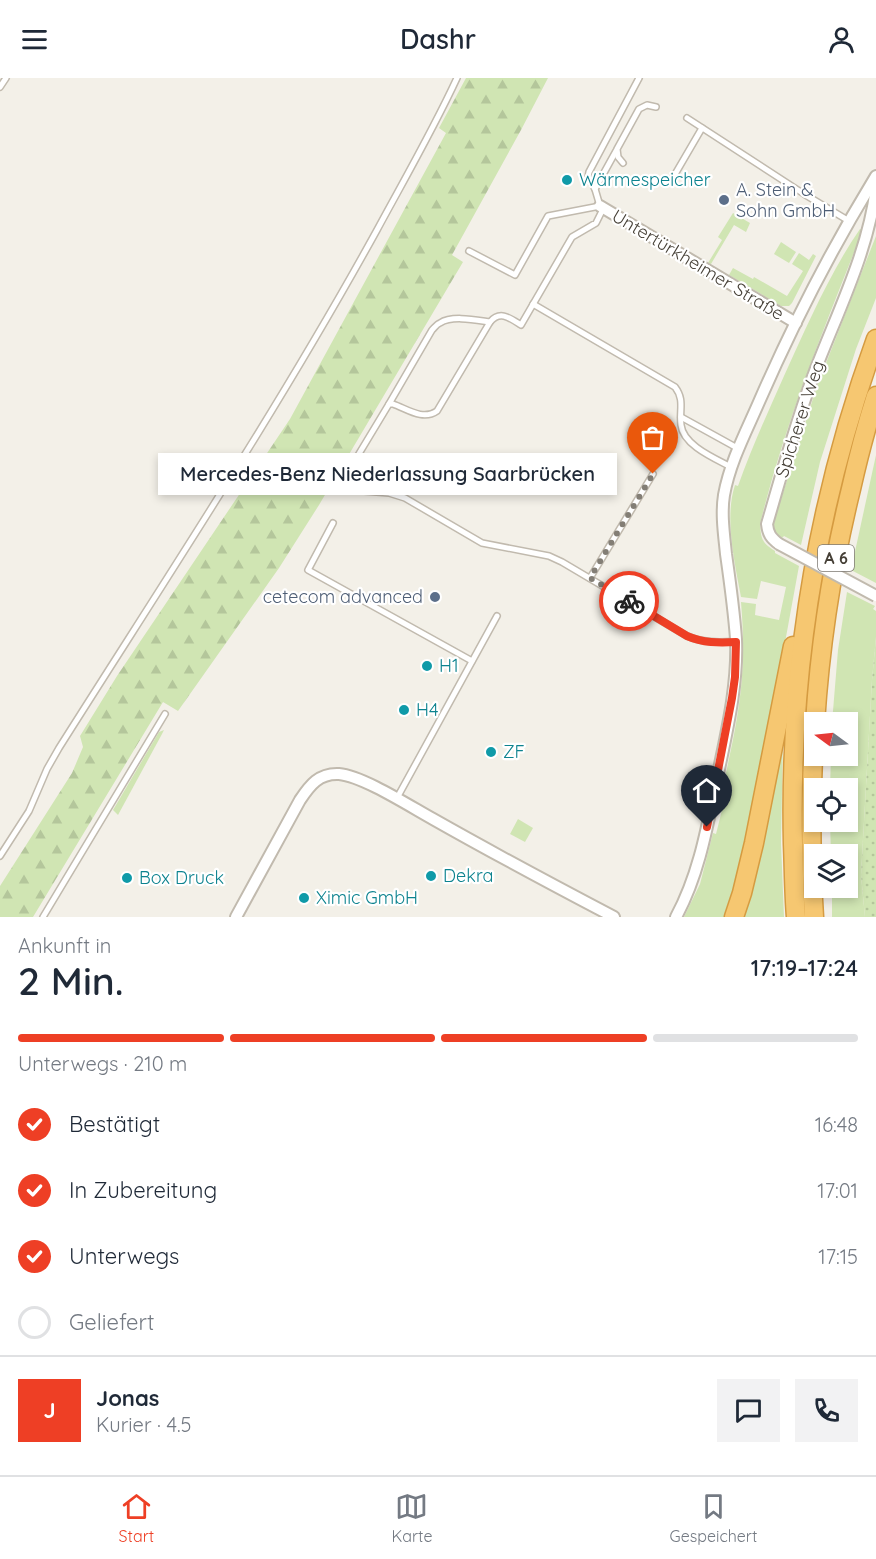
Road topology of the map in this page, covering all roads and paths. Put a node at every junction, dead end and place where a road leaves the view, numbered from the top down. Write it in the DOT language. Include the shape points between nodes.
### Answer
graph roads {
  1 [pos="6,78"];
  2 [pos="457,78"];
  3 [pos="639,78"];
  4 [pos="0,87"];
  5 [pos="656,107"];
  6 [pos="687,118"];
  7 [pos="702,128"];
  8 [pos="617,149"];
  9 [pos="623,163"];
  10 [pos="876,176"];
  11 [pos="651,179"];
  12 [pos="876,188"];
  13 [pos="595,189"];
  14 [pos="602,208"];
  15 [pos="849,221"];
  16 [pos="469,251"];
  17 [pos="533,304"];
  18 [pos="490,322"];
  19 [pos="796,323"];
  20 [pos="876,339"];
  21 [pos="876,396"];
  22 [pos="389,404"];
  23 [pos="681,417"];
  24 [pos="739,449"];
  25 [pos="731,467"];
  26 [pos="653,474"];
  27 [pos="333,523"];
  28 [pos="590,578"];
  29 [pos="810,589"];
  30 [pos="876,596"];
  31 [pos="496,616"];
  32 [pos="736,642"];
  33 [pos="472,661"];
  34 [pos="816,712"];
  35 [pos="165,714"];
  36 [pos="813,766"];
  37 [pos="396,799"];
  38 [pos="0,856"];
  39 [pos="43,917"];
  40 [pos="236,917"];
  41 [pos="614,917"];
  42 [pos="676,917"];
  43 [pos="734,917"];
  44 [pos="796,917"];
  45 [pos="814,917"];
  1 -- 4 [label="lane"];
  2 -- 38 [label="lane" via="349,281 59,748 29,811"];
  3 -- 13 [label="lane" via="590,167 588,177"];
  5 -- 8 [label="lane" via="647,105 639,109"];
  6 -- 7 [label="lane"];
  7 -- 11 [label="lane" via="674,176 661,182"];
  7 -- 15 [label="lane"];
  8 -- 9 [label="lane"];
  8 -- 13 [label="lane"];
  10 -- 15 [label="street, Untertürkheimer Straße"];
  12 -- 30 [label="street, Spicherer Weg, bridge" via="869,227 811,382 767,524 772,539 779,544"];
  13 -- 14 [label="lane"];
  14 -- 16 [label="lane" via="548,216 515,275"];
  14 -- 17 [label="lane" via="596,222 572,237"];
  14 -- 19 [label="street, Untertürkheimer Straße"];
  15 -- 19 [label="street, Untertürkheimer Straße"];
  17 -- 18 [label="lane" via="520,325 505,316"];
  17 -- 23 [label="lane" via="675,387 680,395"];
  18 -- 22 [label="lane" via="440,322"];
  18 -- 22 [label="lane" via="437,411 426,416"];
  19 -- 24 [label="street, Untertürkheimer Straße"];
  20 -- 29 [label="highway, A 6" via="837,461"];
  21 -- 34 [label="highway, A 6" via="831,583"];
  22 -- 28 [label="lane" via="351,466 349,480 353,486 398,495 482,543 549,556"];
  23 -- 24 [label="lane"];
  23 -- 25 [label="lane" via="689,441"];
  24 -- 25 [label="street, Untertürkheimer Straße"];
  25 -- 32 [label="street, Untertürkheimer Straße" via="723,525"];
  26 -- 28 [label="lane"];
  27 -- 33 [label="lane" via="308,570"];
  28 -- 32 [label="lane" via="687,636 703,642"];
  29 -- 43 [label="highway, A 6" via="792,647 754,843"];
  29 -- 44 [label="highway, A 6" via="796,712"];
  31 -- 33 [label="lane"];
  32 -- 42 [label="street, Untertürkheimer Straße" via="732,698 712,805 693,881"];
  33 -- 37 [label="lane"];
  35 -- 39 [label="lane"];
  36 -- 45 [label="highway"];
  37 -- 40 [label="street" via="341,774 312,783"];
  37 -- 41 [label="street"];
}
